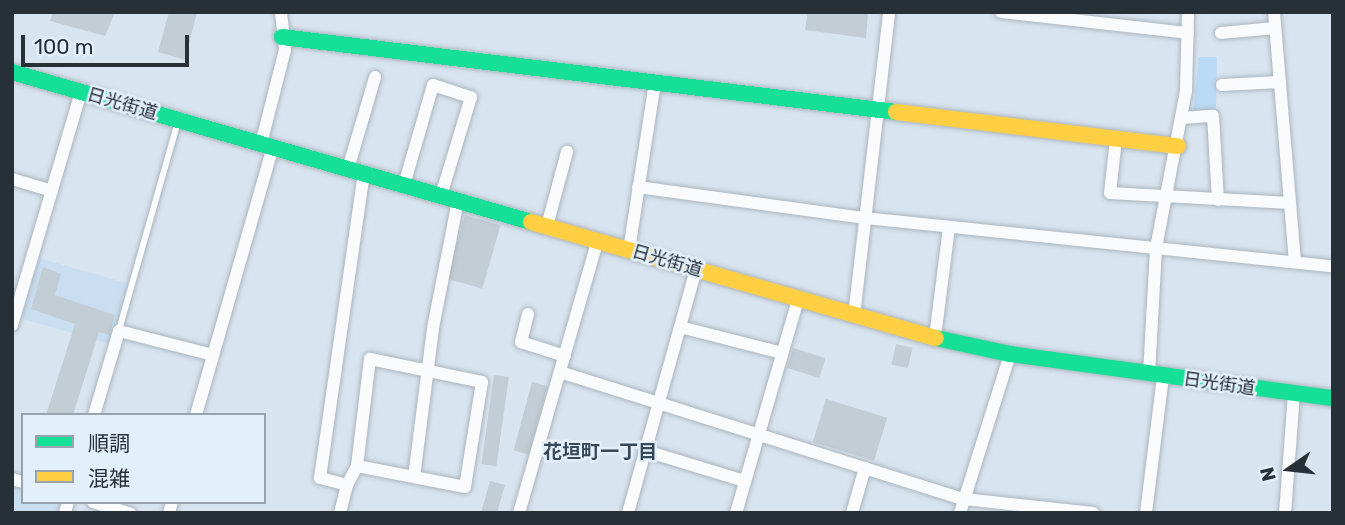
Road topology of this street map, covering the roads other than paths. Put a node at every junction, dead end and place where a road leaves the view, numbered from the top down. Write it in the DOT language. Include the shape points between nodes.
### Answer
graph roads {
  1 [pos="281,12"];
  2 [pos="889,12"];
  3 [pos="1001,12"];
  4 [pos="1188,12"];
  5 [pos="1274,12"];
  6 [pos="1275,28"];
  7 [pos="1188,33"];
  8 [pos="1221,33"];
  9 [pos="282,37"];
  10 [pos="12,72"];
  11 [pos="375,77"];
  12 [pos="1280,82"];
  13 [pos="655,83"];
  14 [pos="1222,85"];
  15 [pos="81,92"];
  16 [pos="878,112"];
  17 [pos="1182,118"];
  18 [pos="179,120"];
  19 [pos="1116,139"];
  20 [pos="267,146"];
  21 [pos="1178,146"];
  22 [pos="567,152"];
  23 [pos="356,171"];
  24 [pos="12,179"];
  25 [pos="404,185"];
  26 [pos="638,187"];
  27 [pos="52,191"];
  28 [pos="442,196"];
  29 [pos="1167,198"];
  30 [pos="458,200"];
  31 [pos="1217,200"];
  32 [pos="1290,203"];
  33 [pos="865,218"];
  34 [pos="547,226"];
  35 [pos="948,227"];
  36 [pos="598,240"];
  37 [pos="1156,248"];
  38 [pos="629,250"];
  39 [pos="1295,261"];
  40 [pos="1333,266"];
  41 [pos="696,269"];
  42 [pos="798,299"];
  43 [pos="528,314"];
  44 [pos="854,316"];
  45 [pos="13,323"];
  46 [pos="680,327"];
  47 [pos="119,331"];
  48 [pos="935,337"];
  49 [pos="782,353"];
  50 [pos="1010,354"];
  51 [pos="213,355"];
  52 [pos="565,356"];
  53 [pos="427,371"];
  54 [pos="560,372"];
  55 [pos="1156,375"];
  56 [pos="1294,394"];
  57 [pos="1333,398"];
  58 [pos="659,403"];
  59 [pos="95,413"];
  60 [pos="198,413"];
  61 [pos="758,433"];
  62 [pos="646,451"];
  63 [pos="357,466"];
  64 [pos="865,468"];
  65 [pos="414,477"];
  66 [pos="744,481"];
  67 [pos="347,485"];
  68 [pos="964,499"];
  69 [pos="100,504"];
  70 [pos="130,513"];
  71 [pos="340,513"];
  72 [pos="519,513"];
  73 [pos="628,513"];
  74 [pos="736,513"];
  75 [pos="852,513"];
  76 [pos="960,513"];
  77 [pos="1093,513"];
  78 [pos="1146,513"];
  79 [pos="1285,513"];
  1 -- 9 [label="street"];
  2 -- 16 [label="street"];
  3 -- 7 [label="street"];
  4 -- 7 [label="street"];
  5 -- 6 [label="street"];
  6 -- 8 [label="street"];
  6 -- 12 [label="street"];
  7 -- 17 [label="street"];
  9 -- 13 [label="main road"];
  9 -- 20 [label="street" via="285,50"];
  10 -- 15 [label="main road, 日光街道"];
  11 -- 23 [label="street"];
  12 -- 14 [label="street"];
  12 -- 32 [label="street"];
  13 -- 16 [label="main road"];
  13 -- 26 [label="street"];
  15 -- 18 [label="main road, 日光街道"];
  15 -- 27 [label="street"];
  16 -- 19 [label="main road"];
  16 -- 33 [label="street"];
  17 -- 21 [label="street"];
  17 -- 31 [label="street" via="1213,116"];
  18 -- 20 [label="main road, 日光街道"];
  18 -- 47 [label="lane"];
  19 -- 21 [label="main road"];
  19 -- 29 [label="street" via="1110,193"];
  20 -- 23 [label="main road, 日光街道"];
  20 -- 51 [label="street"];
  21 -- 29 [label="street"];
  22 -- 34 [label="street"];
  23 -- 25 [label="main road, 日光街道"];
  23 -- 67 [label="street" via="320,478"];
  24 -- 27 [label="street"];
  25 -- 28 [label="main road, 日光街道"];
  25 -- 28 [label="street" via="433,85 471,97"];
  26 -- 33 [label="street"];
  26 -- 38 [label="street"];
  27 -- 45 [label="street"];
  28 -- 30 [label="main road, 日光街道"];
  29 -- 31 [label="street"];
  29 -- 37 [label="street"];
  30 -- 34 [label="main road, 日光街道"];
  30 -- 53 [label="street"];
  31 -- 32 [label="street"];
  32 -- 39 [label="street"];
  33 -- 35 [label="street"];
  33 -- 44 [label="street"];
  34 -- 36 [label="main road, 日光街道"];
  35 -- 37 [label="street"];
  35 -- 48 [label="street"];
  36 -- 38 [label="main road, 日光街道"];
  36 -- 52 [label="street"];
  37 -- 39 [label="street"];
  37 -- 55 [label="street"];
  38 -- 41 [label="main road, 日光街道"];
  39 -- 40 [label="street"];
  41 -- 42 [label="main road, 日光街道"];
  41 -- 46 [label="street"];
  42 -- 44 [label="main road, 日光街道"];
  42 -- 49 [label="street"];
  43 -- 52 [label="street" via="521,342"];
  44 -- 48 [label="main road, 日光街道"];
  46 -- 49 [label="street"];
  46 -- 58 [label="street"];
  47 -- 51 [label="street"];
  47 -- 59 [label="street"];
  48 -- 50 [label="main road, 日光街道"];
  49 -- 61 [label="street"];
  50 -- 55 [label="main road, 日光街道"];
  50 -- 68 [label="street"];
  51 -- 60 [label="street"];
  52 -- 54 [label="street"];
  53 -- 63 [label="street" via="370,359"];
  53 -- 65 [label="street"];
  53 -- 65 [label="street" via="482,382 465,487"];
  54 -- 58 [label="street"];
  54 -- 72 [label="street"];
  55 -- 56 [label="main road, 日光街道"];
  55 -- 78 [label="street"];
  56 -- 57 [label="main road, 日光街道"];
  56 -- 79 [label="street"];
  58 -- 61 [label="street"];
  58 -- 62 [label="street"];
  61 -- 64 [label="street"];
  61 -- 66 [label="street"];
  62 -- 66 [label="street"];
  62 -- 73 [label="street"];
  63 -- 65 [label="street"];
  63 -- 67 [label="street"];
  64 -- 68 [label="street"];
  64 -- 75 [label="street"];
  66 -- 74 [label="street"];
  67 -- 71 [label="street"];
  68 -- 76 [label="street"];
  68 -- 77 [label="street"];
  69 -- 70 [label="street"];
}
